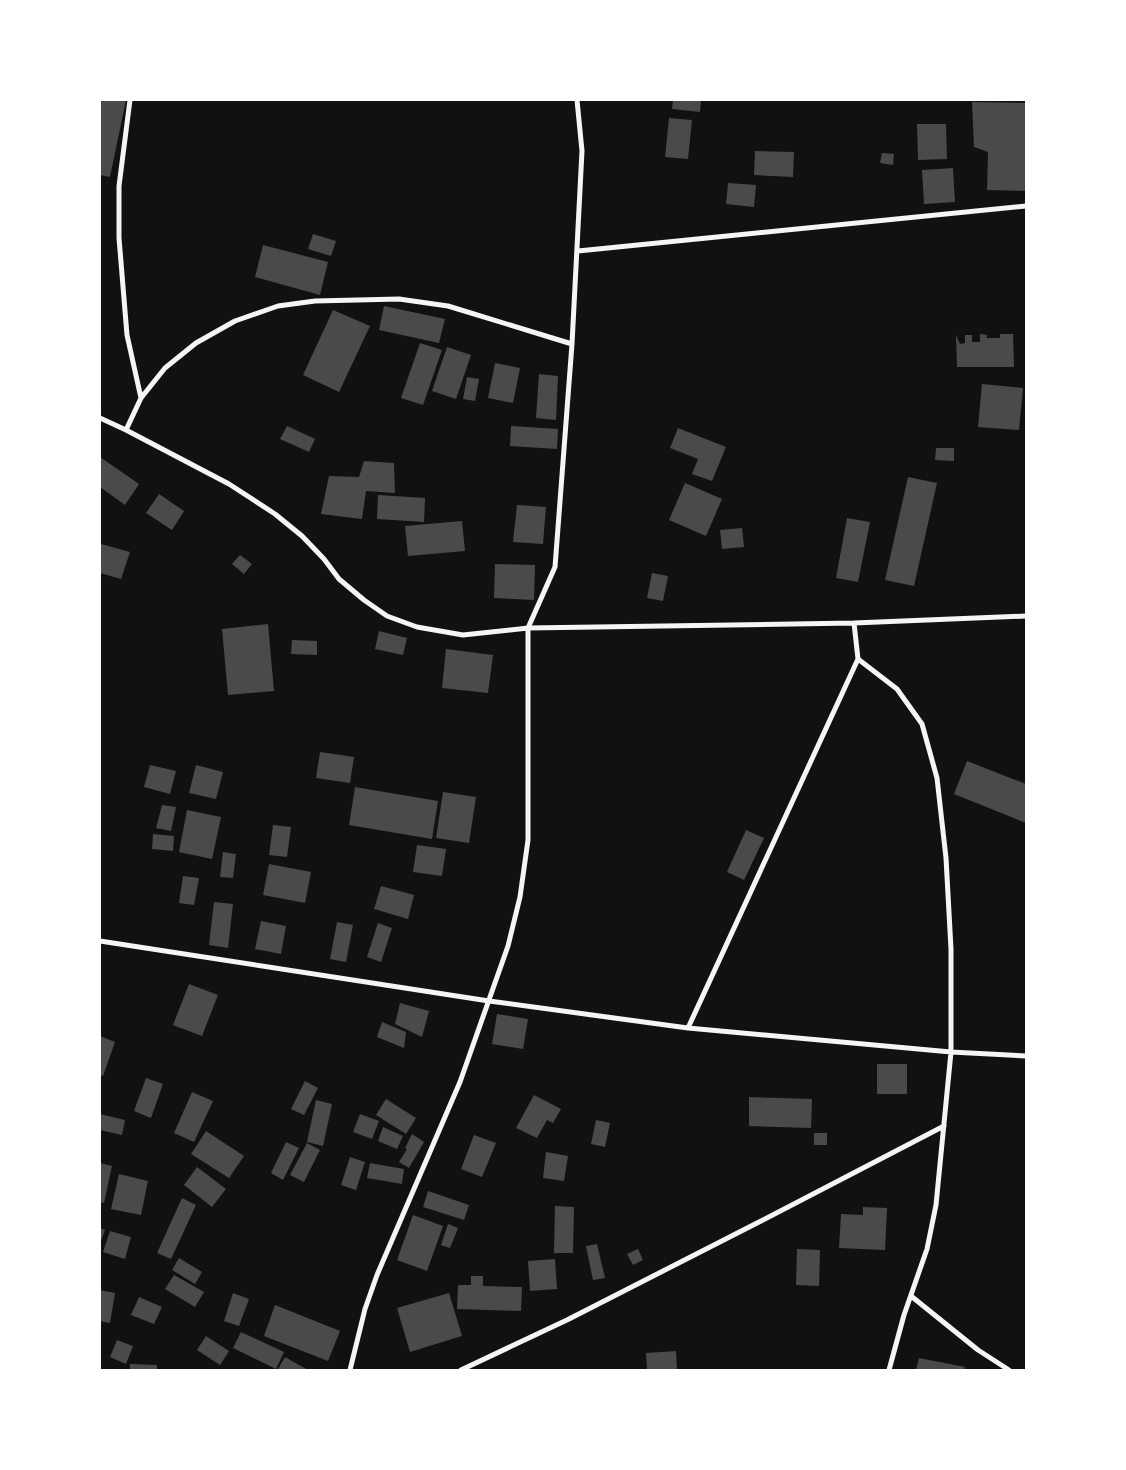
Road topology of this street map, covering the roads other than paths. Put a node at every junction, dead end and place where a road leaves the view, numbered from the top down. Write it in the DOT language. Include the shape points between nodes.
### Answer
graph roads {
  1 [pos="130,100"];
  2 [pos="577,100"];
  3 [pos="1026,206"];
  4 [pos="578,251"];
  5 [pos="572,344"];
  6 [pos="141,398"];
  7 [pos="100,418"];
  8 [pos="126,430"];
  9 [pos="1026,616"];
  10 [pos="854,623"];
  11 [pos="528,628"];
  12 [pos="858,659"];
  13 [pos="100,940"];
  14 [pos="488,1001"];
  15 [pos="688,1028"];
  16 [pos="952,1052"];
  17 [pos="1026,1056"];
  18 [pos="944,1126"];
  19 [pos="911,1296"];
  20 [pos="350,1370"];
  21 [pos="461,1370"];
  22 [pos="888,1370"];
  23 [pos="1010,1370"];
  1 -- 6 [label="street" via="119,186 119,238 127,334"];
  2 -- 4 [label="street" via="582,151"];
  3 -- 4 [label="street"];
  4 -- 5 [label="street"];
  5 -- 6 [label="street" via="448,306 399,299 315,301 278,306 235,321 196,343 165,368"];
  5 -- 11 [label="street" via="555,567"];
  6 -- 8 [label="street"];
  7 -- 8 [label="street"];
  8 -- 11 [label="street" via="229,484 275,514 302,536 339,579 387,616 417,628 463,635"];
  9 -- 10 [label="street"];
  10 -- 11 [label="street"];
  10 -- 12 [label="street"];
  11 -- 14 [label="street" via="528,840 520,897 508,946"];
  12 -- 15 [label="street"];
  12 -- 16 [label="street" via="897,689 922,724 937,778 951,949"];
  13 -- 14 [label="street"];
  14 -- 15 [label="street"];
  14 -- 20 [label="street" via="460,1082 377,1275"];
  15 -- 16 [label="street"];
  16 -- 17 [label="street"];
  16 -- 18 [label="street"];
  18 -- 19 [label="street" via="936,1204 927,1249"];
  18 -- 21 [label="street" via="753,1226"];
  19 -- 22 [label="street"];
  19 -- 23 [label="street" via="978,1350"];
}
